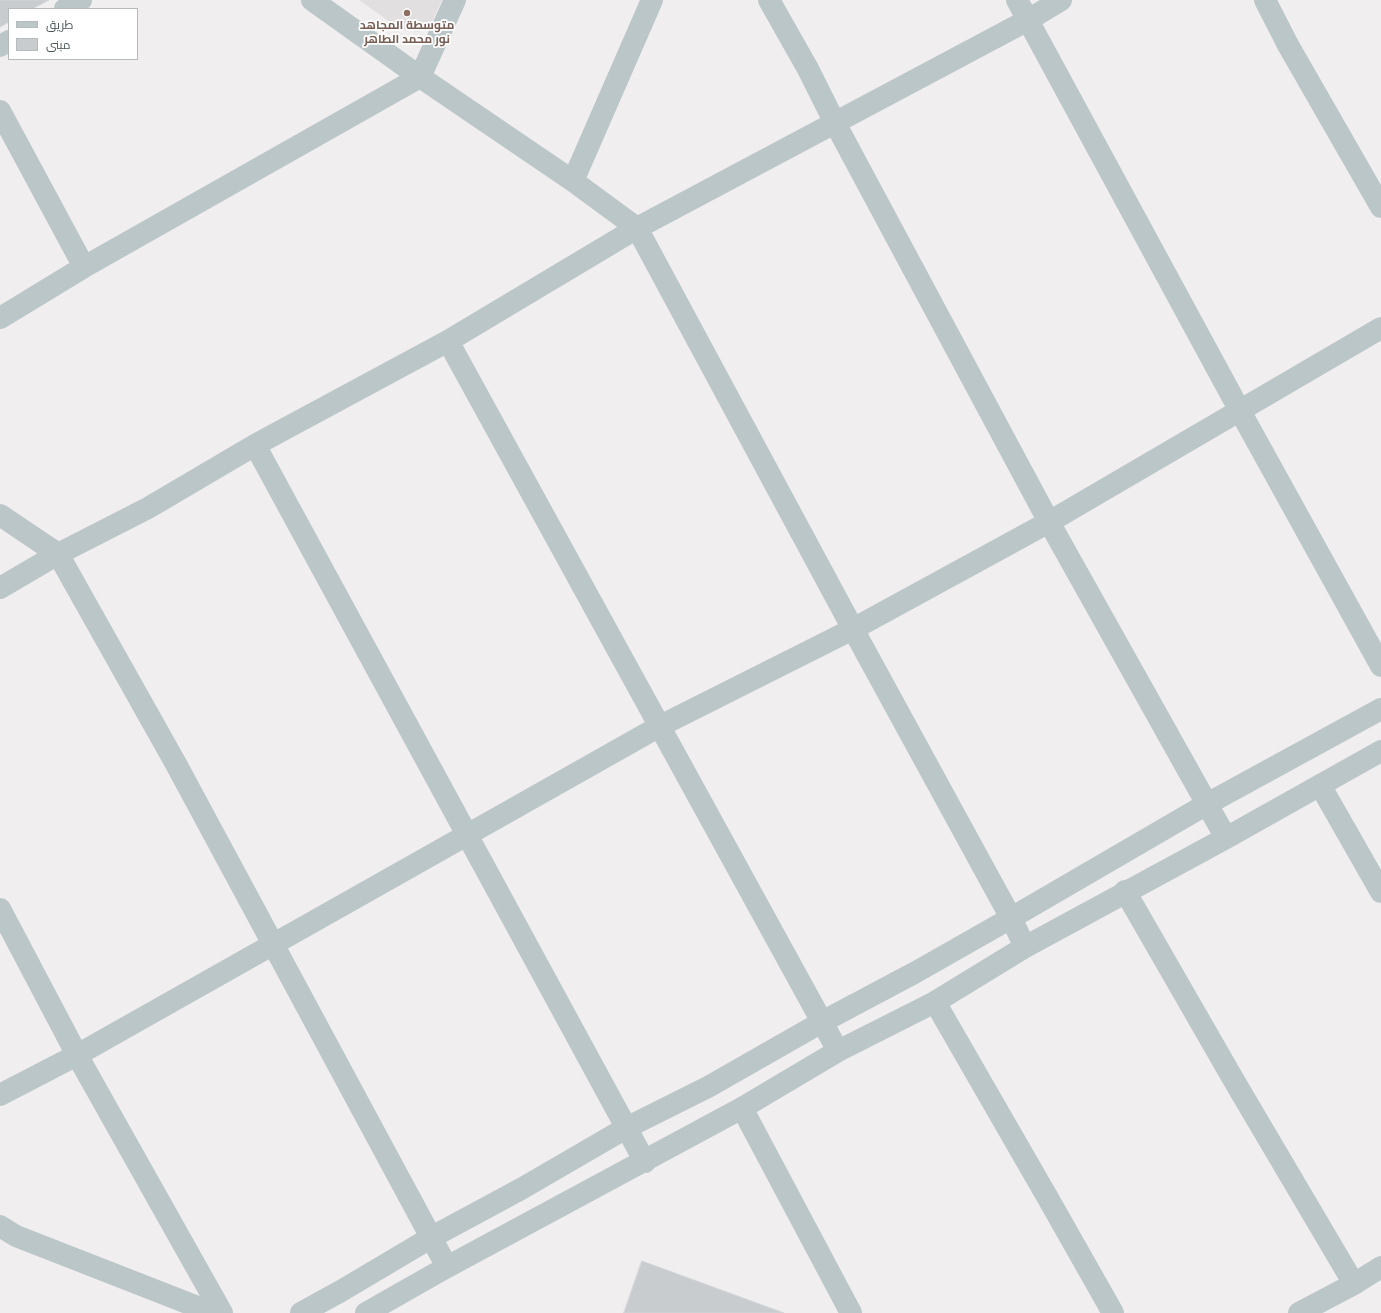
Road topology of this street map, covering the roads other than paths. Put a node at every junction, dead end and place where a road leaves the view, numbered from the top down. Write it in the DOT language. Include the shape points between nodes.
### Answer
graph roads {
  1 [pos="82,0"];
  2 [pos="312,0"];
  3 [pos="456,0"];
  4 [pos="652,0"];
  5 [pos="769,0"];
  6 [pos="1017,0"];
  7 [pos="1061,0"];
  8 [pos="1265,0"];
  9 [pos="67,8"];
  10 [pos="1028,20"];
  11 [pos="420,77"];
  12 [pos="0,112"];
  13 [pos="835,123"];
  14 [pos="573,181"];
  15 [pos="1381,207"];
  16 [pos="638,228"];
  17 [pos="84,267"];
  18 [pos="0,318"];
  19 [pos="1381,328"];
  20 [pos="448,341"];
  21 [pos="1240,411"];
  22 [pos="255,445"];
  23 [pos="0,516"];
  24 [pos="1049,522"];
  25 [pos="58,554"];
  26 [pos="0,588"];
  27 [pos="853,629"];
  28 [pos="1381,666"];
  29 [pos="1381,709"];
  30 [pos="660,726"];
  31 [pos="1381,751"];
  32 [pos="1320,785"];
  33 [pos="1206,804"];
  34 [pos="468,834"];
  35 [pos="1226,838"];
  36 [pos="1125,892"];
  37 [pos="1381,892"];
  38 [pos="0,910"];
  39 [pos="1011,918"];
  40 [pos="273,944"];
  41 [pos="1025,947"];
  42 [pos="935,1002"];
  43 [pos="822,1022"];
  44 [pos="838,1051"];
  45 [pos="78,1054"];
  46 [pos="0,1095"];
  47 [pos="742,1108"];
  48 [pos="626,1128"];
  49 [pos="645,1162"];
  50 [pos="0,1226"];
  51 [pos="432,1237"];
  52 [pos="447,1266"];
  53 [pos="1381,1267"];
  54 [pos="1354,1284"];
  55 [pos="213,1313"];
  56 [pos="222,1313"];
  57 [pos="301,1313"];
  58 [pos="366,1313"];
  59 [pos="851,1313"];
  60 [pos="1112,1313"];
  61 [pos="1299,1313"];
  1 -- 9 [label="street"];
  2 -- 11 [label="street"];
  3 -- 11 [label="street"];
  4 -- 14 [label="street"];
  5 -- 13 [label="street"];
  6 -- 10 [label="street"];
  7 -- 10 [label="street"];
  8 -- 15 [label="street"];
  10 -- 13 [label="street"];
  10 -- 21 [label="street"];
  11 -- 14 [label="street"];
  11 -- 17 [label="street"];
  12 -- 17 [label="street"];
  13 -- 16 [label="street"];
  13 -- 24 [label="street"];
  14 -- 16 [label="street"];
  16 -- 20 [label="street"];
  16 -- 27 [label="street"];
  17 -- 18 [label="street"];
  19 -- 21 [label="street"];
  20 -- 22 [label="street"];
  20 -- 30 [label="street"];
  21 -- 24 [label="street"];
  21 -- 28 [label="street"];
  22 -- 25 [label="street" via="148,508"];
  22 -- 34 [label="street"];
  23 -- 25 [label="street"];
  24 -- 27 [label="street"];
  24 -- 33 [label="street"];
  25 -- 26 [label="street"];
  25 -- 40 [label="street"];
  27 -- 30 [label="street"];
  27 -- 39 [label="street"];
  29 -- 33 [label="street"];
  30 -- 34 [label="street"];
  30 -- 43 [label="street"];
  31 -- 32 [label="street"];
  32 -- 35 [label="street"];
  32 -- 37 [label="street"];
  33 -- 35 [label="street"];
  33 -- 39 [label="street"];
  34 -- 40 [label="street"];
  34 -- 48 [label="street"];
  35 -- 36 [label="street"];
  36 -- 41 [label="street"];
  36 -- 54 [label="street"];
  38 -- 45 [label="street"];
  39 -- 41 [label="street"];
  39 -- 43 [label="street"];
  40 -- 45 [label="street"];
  40 -- 51 [label="street"];
  41 -- 42 [label="street"];
  42 -- 44 [label="street"];
  42 -- 60 [label="street"];
  43 -- 44 [label="street"];
  43 -- 48 [label="street" via="708,1087"];
  44 -- 47 [label="street"];
  45 -- 46 [label="street"];
  45 -- 56 [label="street"];
  47 -- 49 [label="street"];
  47 -- 59 [label="street"];
  48 -- 49 [label="street"];
  48 -- 51 [label="street"];
  49 -- 52 [label="street"];
  50 -- 55 [label="street" via="16,1236"];
  51 -- 52 [label="street"];
  51 -- 57 [label="street"];
  52 -- 58 [label="street"];
  53 -- 54 [label="street"];
  54 -- 61 [label="street"];
}
